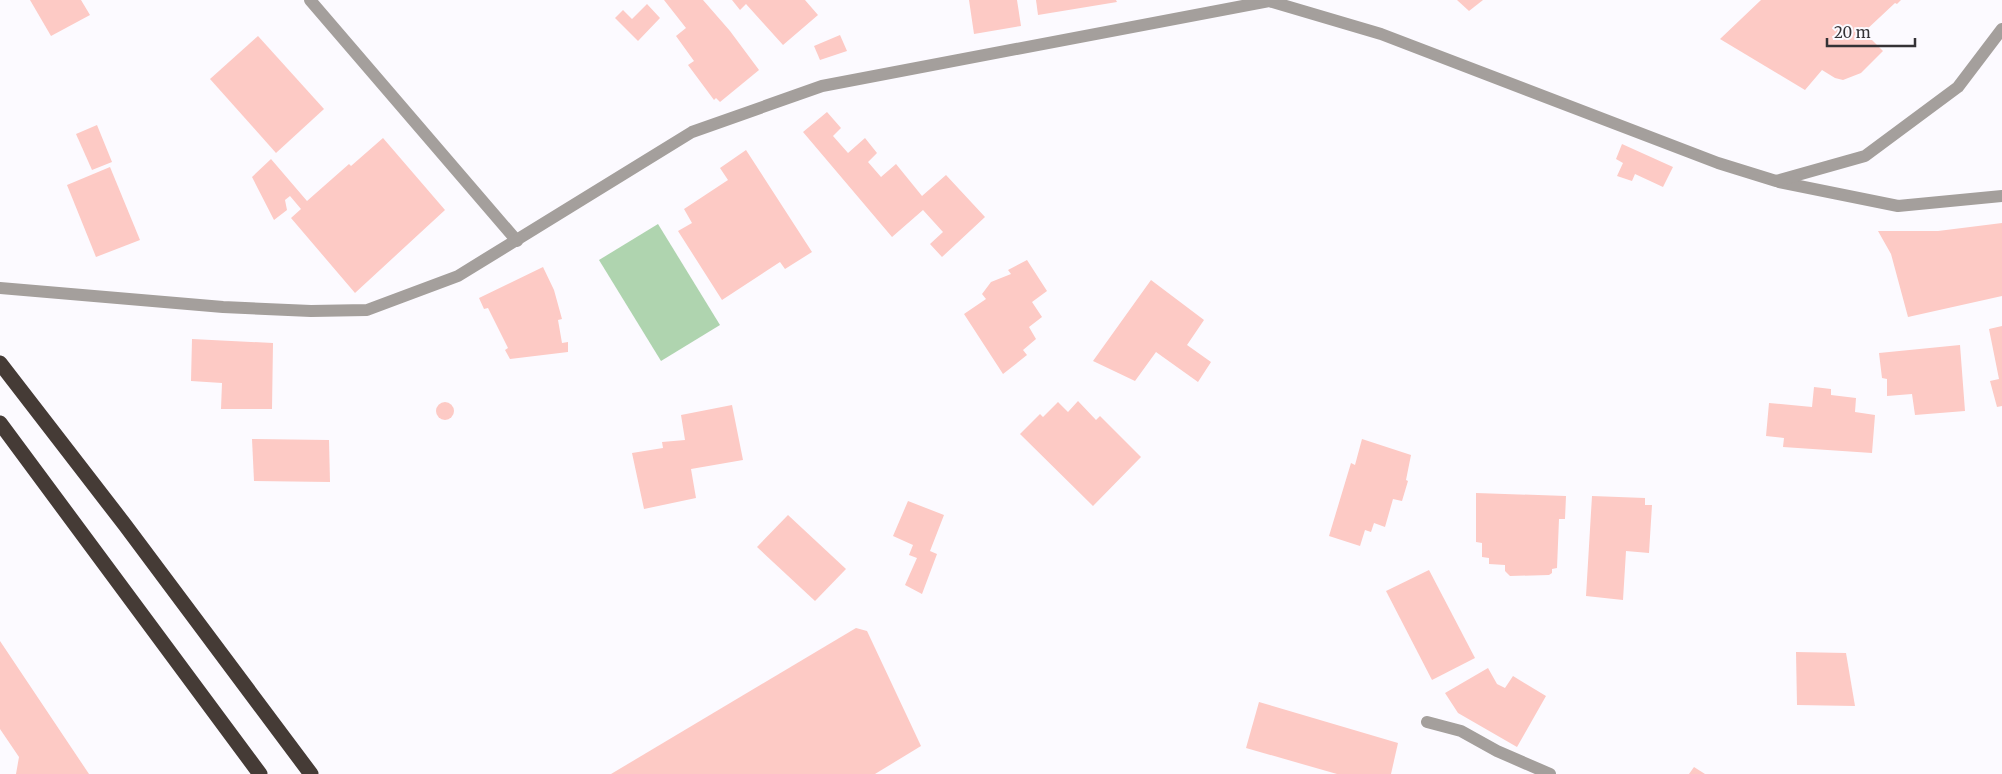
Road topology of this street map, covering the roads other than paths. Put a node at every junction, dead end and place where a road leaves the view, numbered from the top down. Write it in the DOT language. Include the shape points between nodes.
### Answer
graph roads {
  1 [pos="310,0"];
  2 [pos="2002,29"];
  3 [pos="1776,181"];
  4 [pos="2002,196"];
  5 [pos="517,240"];
  6 [pos="0,288"];
  7 [pos="0,363"];
  8 [pos="0,423"];
  9 [pos="1427,722"];
  10 [pos="260,774"];
  11 [pos="311,774"];
  12 [pos="1550,774"];
  1 -- 5 [label="street"];
  2 -- 3 [label="street" via="1958,87 1865,156"];
  3 -- 4 [label="street" via="1898,206"];
  3 -- 5 [label="street" via="1718,163 1381,34 1269,1 822,86 692,132"];
  5 -- 6 [label="street" via="458,276 367,310 223,307"];
  7 -- 11 [label="highway"];
  8 -- 10 [label="highway"];
  9 -- 12 [label="street" via="1461,731"];
}
